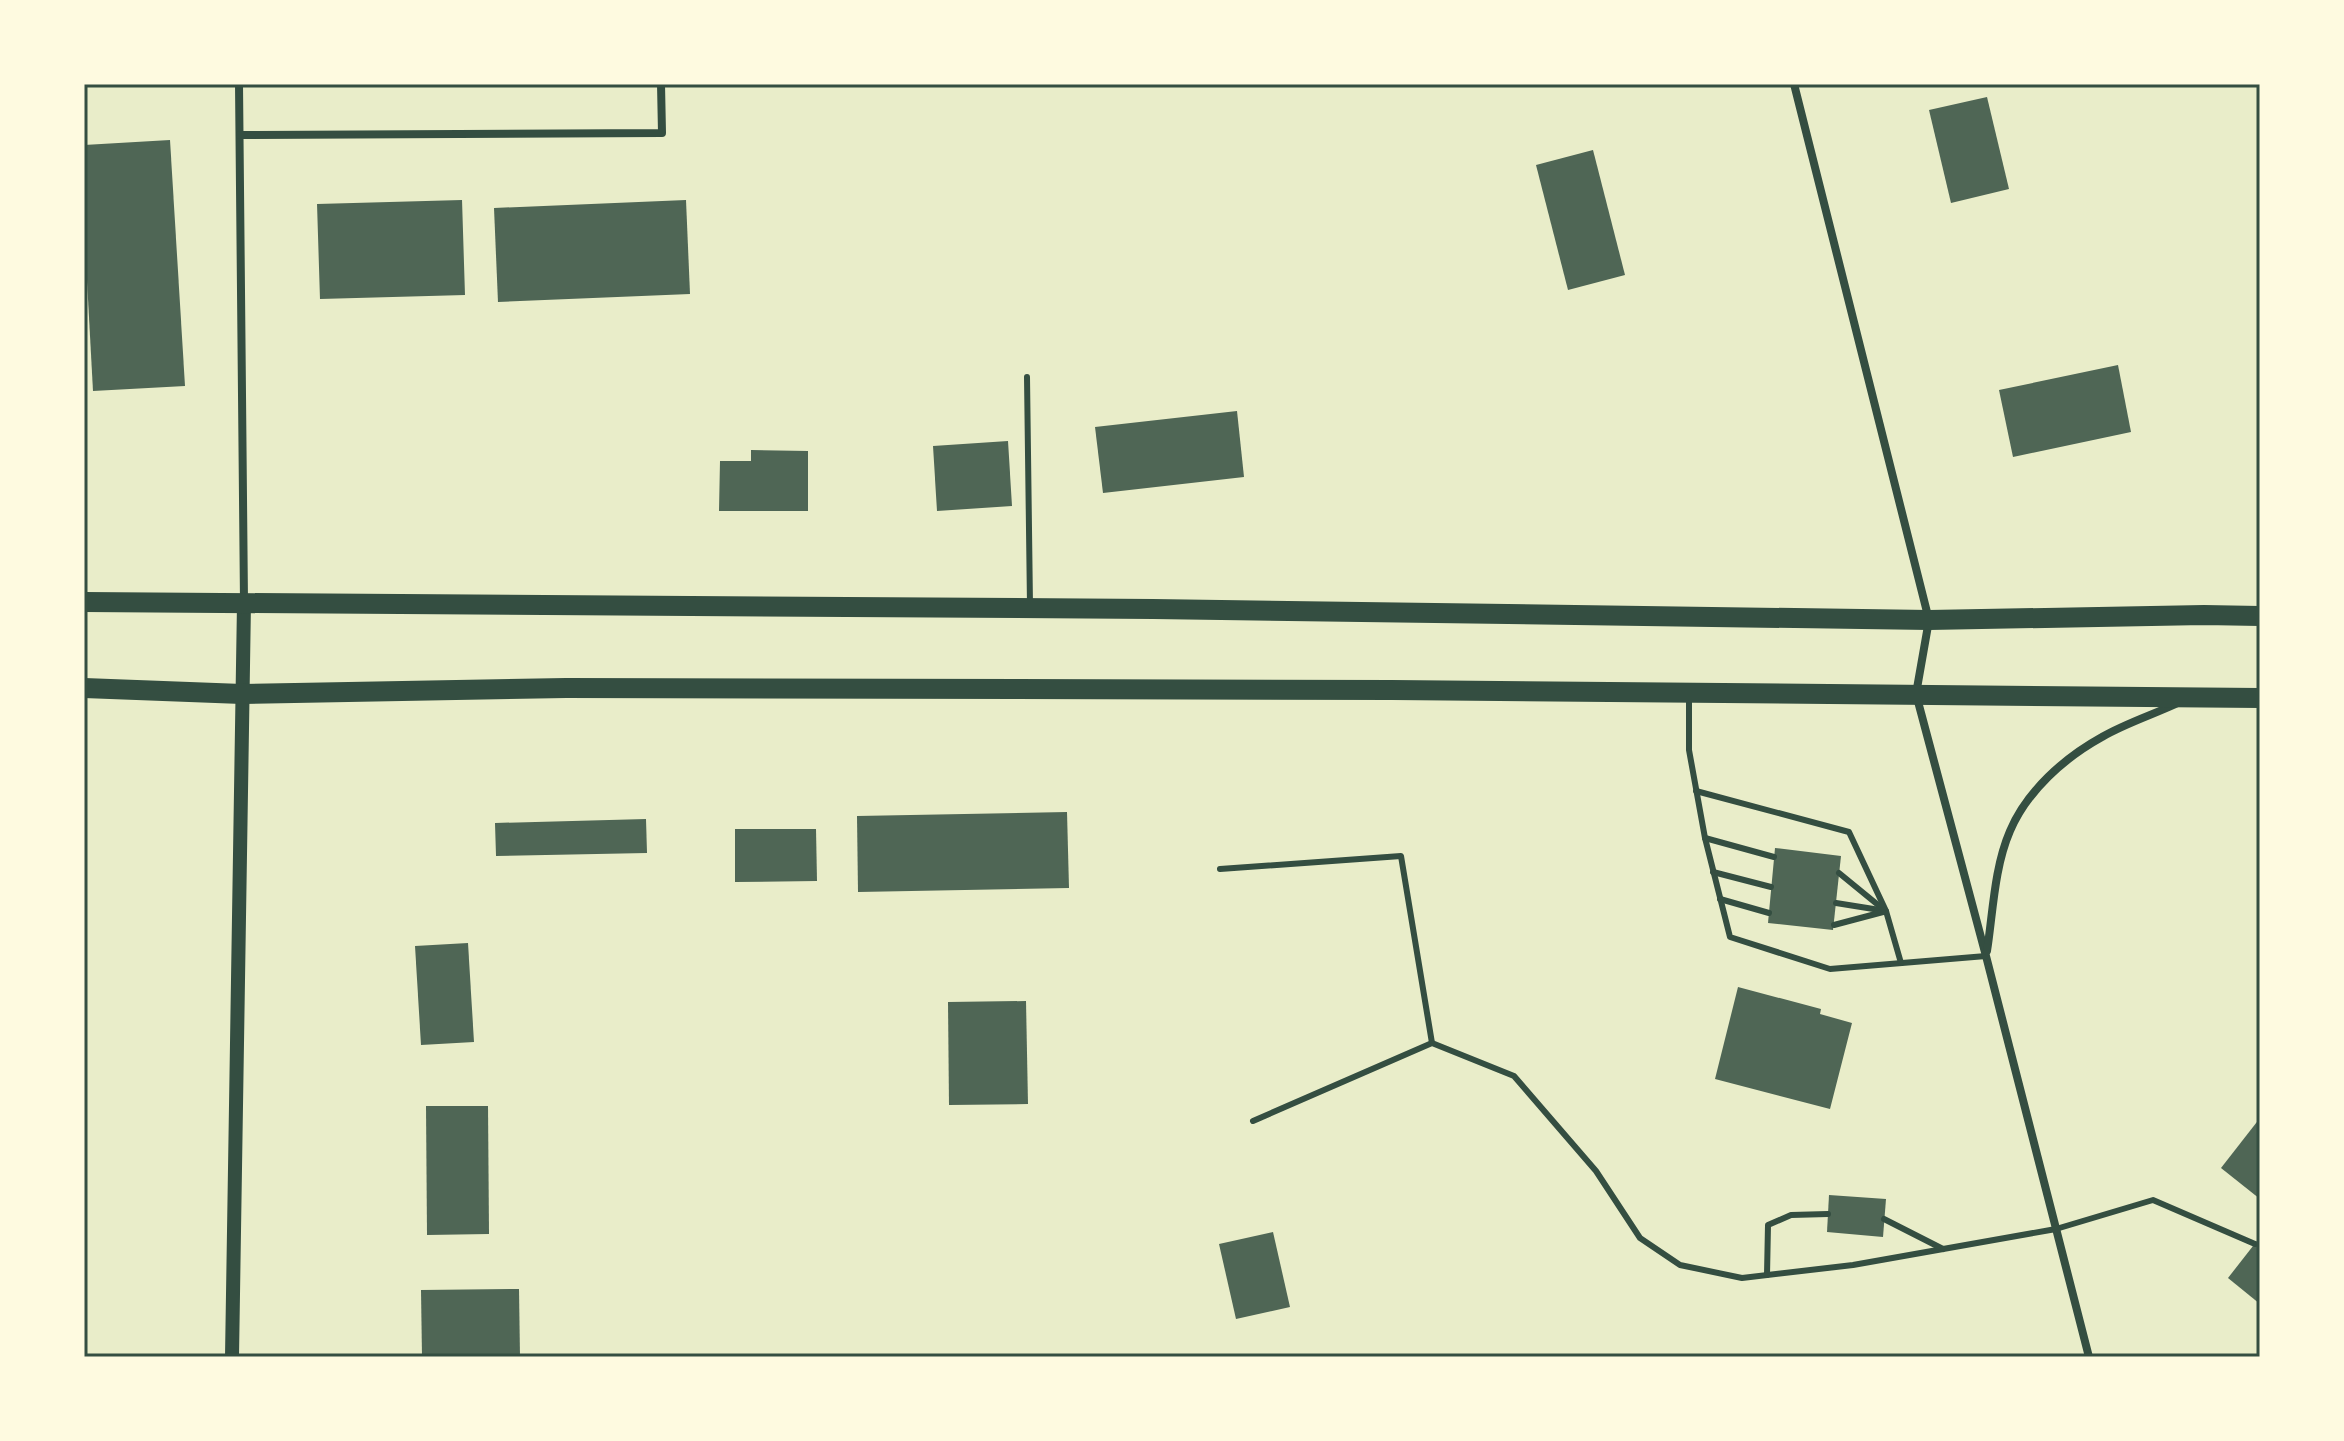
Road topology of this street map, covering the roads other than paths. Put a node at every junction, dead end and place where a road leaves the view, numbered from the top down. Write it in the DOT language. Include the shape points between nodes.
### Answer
graph roads {
  1 [pos="239,84"];
  2 [pos="661,84"];
  3 [pos="1794,84"];
  4 [pos="240,135"];
  5 [pos="1027,377"];
  6 [pos="84,602"];
  7 [pos="244,603"];
  8 [pos="1030,608"];
  9 [pos="2260,616"];
  10 [pos="1929,620"];
  11 [pos="84,688"];
  12 [pos="1689,692"];
  13 [pos="242,694"];
  14 [pos="1916,694"];
  15 [pos="2192,697"];
  16 [pos="2260,698"];
  17 [pos="1696,791"];
  18 [pos="1705,838"];
  19 [pos="1774,857"];
  20 [pos="1220,869"];
  21 [pos="1713,872"];
  22 [pos="1839,873"];
  23 [pos="1771,887"];
  24 [pos="1720,899"];
  25 [pos="1836,903"];
  26 [pos="1886,911"];
  27 [pos="1769,913"];
  28 [pos="1834,925"];
  29 [pos="1986,956"];
  30 [pos="1901,963"];
  31 [pos="1432,1043"];
  32 [pos="1253,1121"];
  33 [pos="1828,1214"];
  34 [pos="1884,1219"];
  35 [pos="2056,1229"];
  36 [pos="2255,1244"];
  37 [pos="1943,1249"];
  38 [pos="1767,1275"];
  39 [pos="232,1357"];
  40 [pos="2089,1357"];
  1 -- 4 [label="street"];
  2 -- 4 [label="street" via="662,133"];
  3 -- 10 [label="street"];
  4 -- 7 [label="street"];
  5 -- 8 [label="lane"];
  6 -- 7 [label="main road"];
  7 -- 8 [label="main road"];
  7 -- 13 [label="street"];
  8 -- 10 [label="main road"];
  9 -- 10 [label="main road"];
  10 -- 14 [label="street"];
  11 -- 13 [label="main road"];
  12 -- 13 [label="main road" via="566,688"];
  12 -- 14 [label="main road"];
  12 -- 17 [label="lane" via="1689,750"];
  13 -- 39 [label="street"];
  14 -- 15 [label="main road"];
  14 -- 29 [label="street"];
  15 -- 16 [label="main road"];
  15 -- 29 [label="street" via="2102,737 2050,775 2026,801 2009,832"];
  17 -- 18 [label="lane"];
  17 -- 26 [label="lane" via="1849,832"];
  18 -- 19 [label="lane"];
  18 -- 21 [label="lane"];
  20 -- 31 [label="lane" via="1401,856"];
  21 -- 23 [label="lane"];
  21 -- 24 [label="lane"];
  22 -- 26 [label="lane"];
  24 -- 27 [label="lane"];
  24 -- 30 [label="lane" via="1730,937 1830,969"];
  25 -- 26 [label="lane"];
  26 -- 28 [label="lane"];
  26 -- 30 [label="lane"];
  29 -- 30 [label="lane"];
  29 -- 35 [label="street"];
  31 -- 32 [label="lane"];
  31 -- 38 [label="lane" via="1514,1076 1596,1171 1640,1238 1680,1265 1742,1278"];
  33 -- 38 [label="lane" via="1791,1215 1768,1225"];
  34 -- 37 [label="lane"];
  35 -- 36 [label="lane" via="2153,1200"];
  35 -- 37 [label="lane"];
  35 -- 40 [label="street"];
  37 -- 38 [label="lane"];
}
